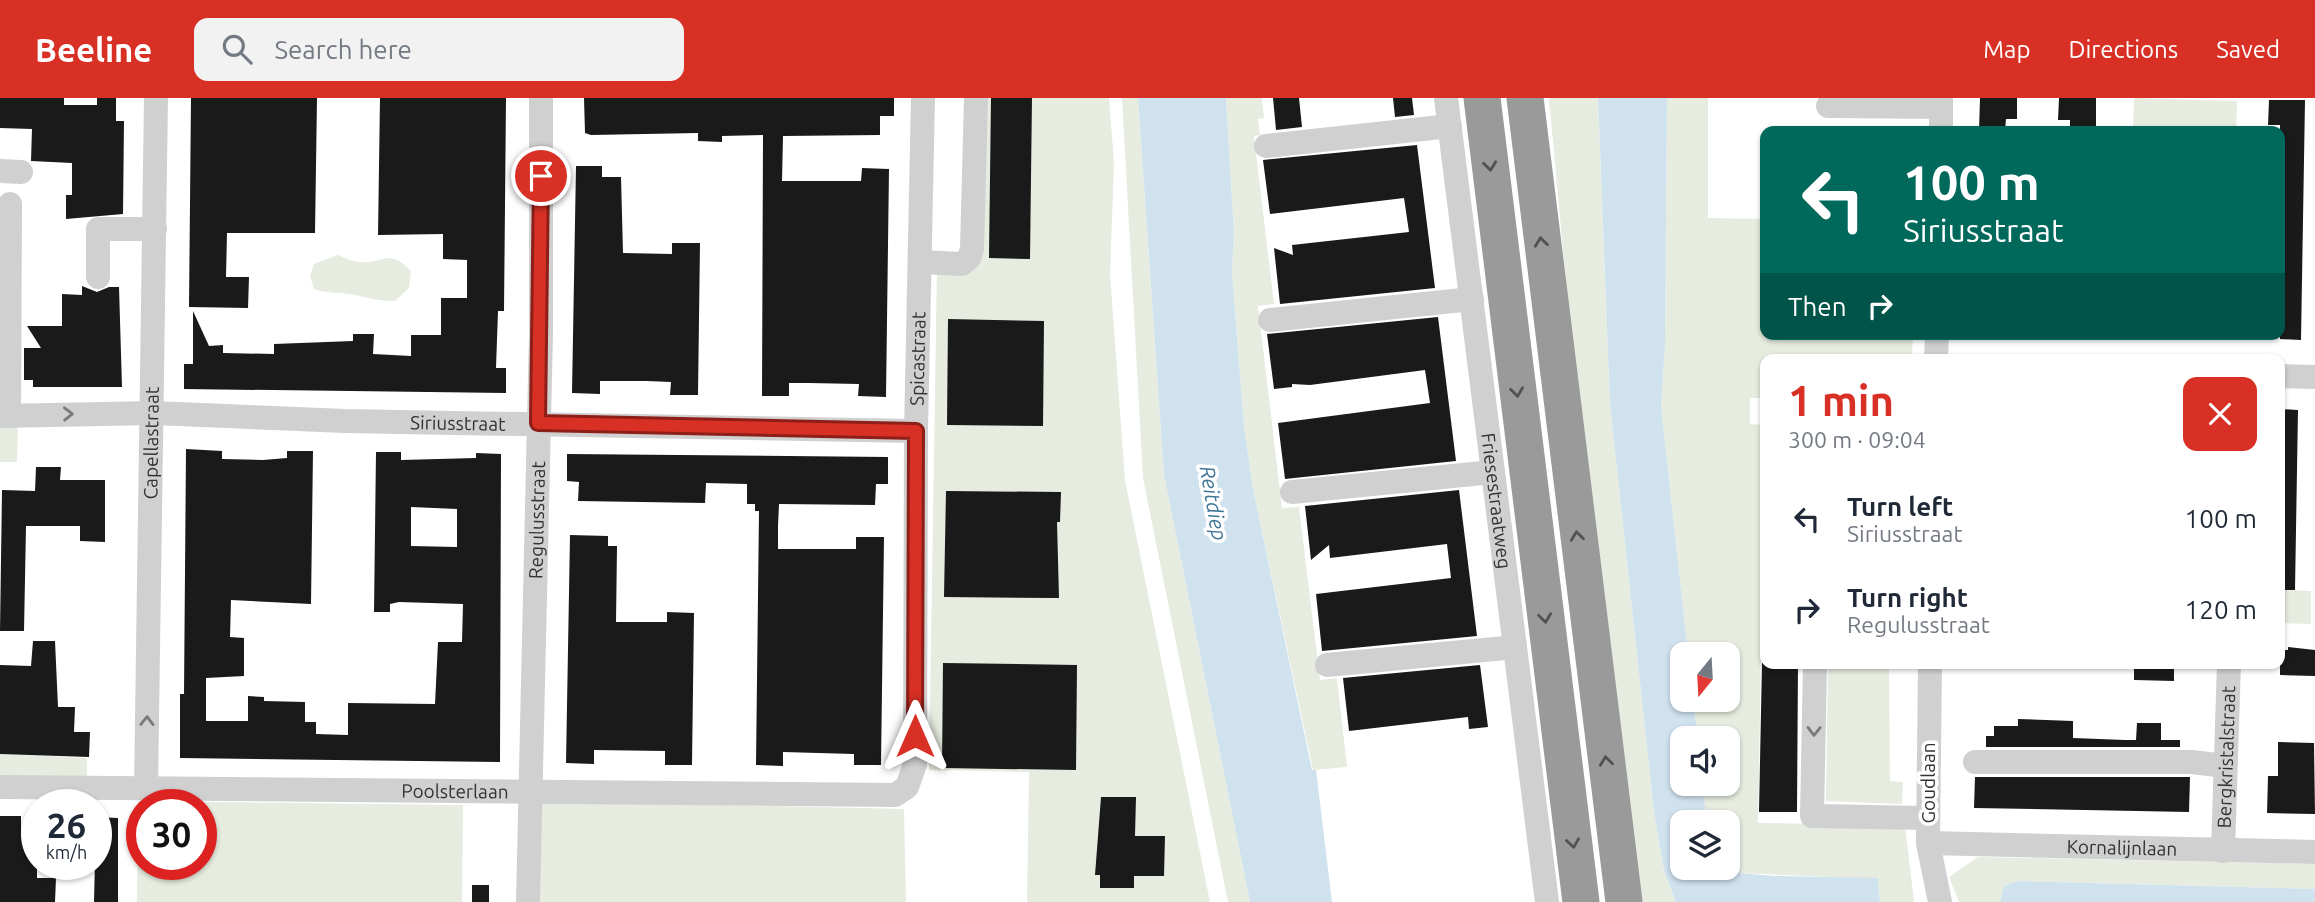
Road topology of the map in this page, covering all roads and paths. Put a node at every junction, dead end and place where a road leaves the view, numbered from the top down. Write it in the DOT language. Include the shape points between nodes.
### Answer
graph roads {
  1 [pos="156,98"];
  2 [pos="541,98"];
  3 [pos="923,98"];
  4 [pos="976,98"];
  5 [pos="1446,98"];
  6 [pos="1482,98"];
  7 [pos="1525,98"];
  8 [pos="1828,106"];
  9 [pos="1941,112"];
  10 [pos="1450,126"];
  11 [pos="1266,146"];
  12 [pos="10,204"];
  13 [pos="155,229"];
  14 [pos="921,262"];
  15 [pos="98,277"];
  16 [pos="1472,299"];
  17 [pos="1270,320"];
  18 [pos="2285,376"];
  19 [pos="2315,377"];
  20 [pos="153,413"];
  21 [pos="4,416"];
  22 [pos="538,423"];
  23 [pos="916,431"];
  24 [pos="1493,472"];
  25 [pos="1292,492"];
  26 [pos="1515,647"];
  27 [pos="1328,665"];
  28 [pos="1815,669"];
  29 [pos="1930,669"];
  30 [pos="2229,669"];
  31 [pos="1975,762"];
  32 [pos="2225,766"];
  33 [pos="0,787"];
  34 [pos="907,787"];
  35 [pos="146,789"];
  36 [pos="217,789"];
  37 [pos="531,791"];
  38 [pos="1927,818"];
  39 [pos="1928,843"];
  40 [pos="2223,851"];
  41 [pos="2315,852"];
  42 [pos="528,902"];
  43 [pos="1547,902"];
  44 [pos="1581,902"];
  45 [pos="1624,902"];
  46 [pos="1940,902"];
  1 -- 13 [label="street, Capellastraat"];
  2 -- 22 [label="street, Regulusstraat"];
  3 -- 14 [label="street, Spicastraat"];
  4 -- 14 [label="street" via="969,258 962,264"];
  5 -- 10 [label="street, Friesestraatweg"];
  6 -- 44 [label="highway, Friesestraatweg, one-way"];
  45 -- 7 [label="highway, one-way"];
  8 -- 9 [label="street"];
  10 -- 11 [label="street"];
  10 -- 16 [label="street, Friesestraatweg"];
  12 -- 21 [label="street"];
  13 -- 15 [label="street" via="98,229"];
  13 -- 20 [label="street, Capellastraat"];
  14 -- 23 [label="street, Spicastraat"];
  16 -- 17 [label="street"];
  16 -- 24 [label="street, Friesestraatweg"];
  18 -- 19 [label="street"];
  21 -- 20 [label="street, Siriusstraat, one-way"];
  20 -- 22 [label="street, Siriusstraat"];
  35 -- 20 [label="street, Capellastraat, one-way"];
  22 -- 23 [label="street, Siriusstraat"];
  22 -- 37 [label="street, Regulusstraat"];
  23 -- 34 [label="street, Spicastraat" via="915,764"];
  24 -- 25 [label="street"];
  24 -- 26 [label="street, Friesestraatweg"];
  26 -- 27 [label="street"];
  26 -- 43 [label="street, Friesestraatweg"];
  28 -- 38 [label="street, one-way" via="1812,816"];
  29 -- 38 [label="street, Goudlaan"];
  30 -- 32 [label="street, Bergkristalstraat"];
  31 -- 32 [label="street"];
  32 -- 40 [label="street, Bergkristalstraat"];
  33 -- 35 [label="street, Poolsterlaan"];
  34 -- 37 [label="street, Poolsterlaan" via="895,795"];
  36 -- 37 [label="street, Poolsterlaan"];
  37 -- 42 [label="street, Regulusstraat"];
  38 -- 39 [label="street, Goudlaan"];
  39 -- 40 [label="street, Kornalijnlaan"];
  39 -- 46 [label="street, Goudlaan"];
  40 -- 41 [label="street, Kornalijnlaan"];
}
